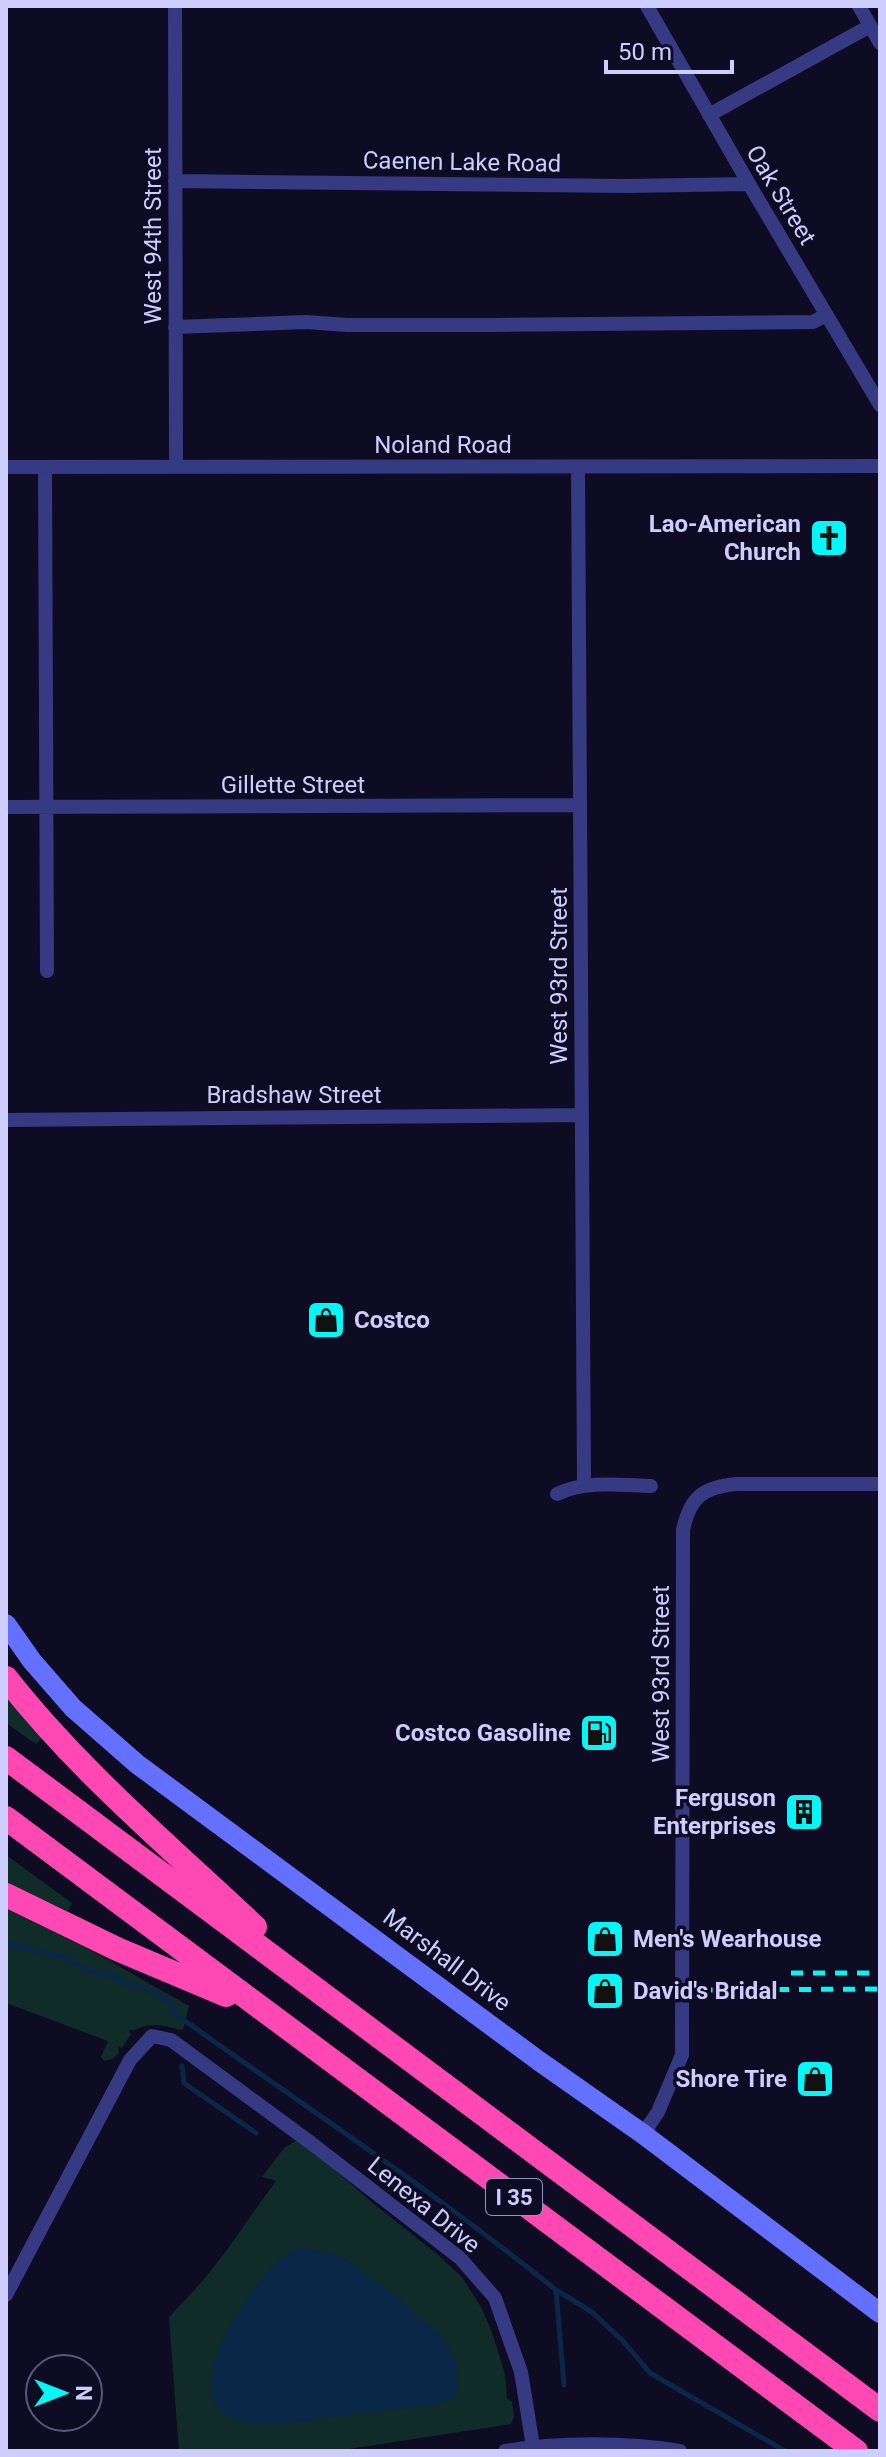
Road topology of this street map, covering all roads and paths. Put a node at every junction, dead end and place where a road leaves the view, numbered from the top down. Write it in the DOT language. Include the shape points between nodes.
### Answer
graph roads {
  1 [pos="175,6"];
  2 [pos="647,6"];
  3 [pos="859,6"];
  4 [pos="870,26"];
  5 [pos="880,43"];
  6 [pos="709,115"];
  7 [pos="175,181"];
  8 [pos="749,184"];
  9 [pos="826,315"];
  10 [pos="175,327"];
  11 [pos="880,405"];
  12 [pos="880,466"];
  13 [pos="6,467"];
  14 [pos="45,467"];
  15 [pos="176,467"];
  16 [pos="578,467"];
  17 [pos="580,805"];
  18 [pos="6,807"];
  19 [pos="48,808"];
  20 [pos="47,971"];
  21 [pos="582,1115"];
  22 [pos="6,1120"];
  23 [pos="880,1484"];
  24 [pos="584,1485"];
  25 [pos="651,1486"];
  26 [pos="557,1494"];
  27 [pos="6,1624"];
  28 [pos="6,1678"];
  29 [pos="6,1758"];
  30 [pos="6,1818"];
  31 [pos="6,1895"];
  32 [pos="342,2008"];
  33 [pos="262,2010"];
  34 [pos="643,2134"];
  35 [pos="6,2295"];
  36 [pos="880,2313"];
  37 [pos="880,2410"];
  38 [pos="533,2446"];
  39 [pos="505,2451"];
  40 [pos="680,2451"];
  41 [pos="856,2451"];
  1 -- 7 [label="street, West 94th Street"];
  2 -- 6 [label="street, Oak Street"];
  3 -- 4 [label="street"];
  4 -- 5 [label="street"];
  4 -- 6 [label="street"];
  6 -- 8 [label="street, Oak Street"];
  7 -- 8 [label="street, Caenen Lake Road"];
  7 -- 10 [label="street, West 94th Street"];
  8 -- 9 [label="street, Oak Street"];
  9 -- 10 [label="street" via="813,322"];
  9 -- 11 [label="street, Oak Street"];
  10 -- 15 [label="street, West 94th Street"];
  12 -- 16 [label="street, Noland Road"];
  13 -- 14 [label="street, Noland Road"];
  14 -- 15 [label="street, Noland Road"];
  14 -- 19 [label="street"];
  15 -- 16 [label="street, Noland Road"];
  16 -- 17 [label="street, West 93rd Street"];
  17 -- 19 [label="street, Gillette Street"];
  17 -- 21 [label="street, West 93rd Street"];
  18 -- 19 [label="street, Gillette Street"];
  19 -- 20 [label="street"];
  21 -- 22 [label="street, Bradshaw Street"];
  21 -- 24 [label="street, West 93rd Street"];
  23 -- 34 [label="street, West 93rd Street" via="716,1486 698,1496 687,1511 682,2055"];
  24 -- 25 [label="street"];
  24 -- 26 [label="street"];
  27 -- 34 [label="street, Marshall Drive" via="73,1708 137,1764"];
  28 -- 32 [label="highway" via="109,1790"];
  29 -- 32 [label="highway, I 35"];
  30 -- 33 [label="highway, I 35"];
  31 -- 33 [label="highway"];
  32 -- 37 [label="highway, I 35"];
  33 -- 41 [label="highway, I 35"];
  34 -- 36 [label="street, Marshall Drive"];
  35 -- 38 [label="street, Lenexa Drive" via="130,2060 152,2036 171,2040 460,2258 495,2298 521,2372"];
  38 -- 39 [label="street"];
  38 -- 40 [label="street"];
}
